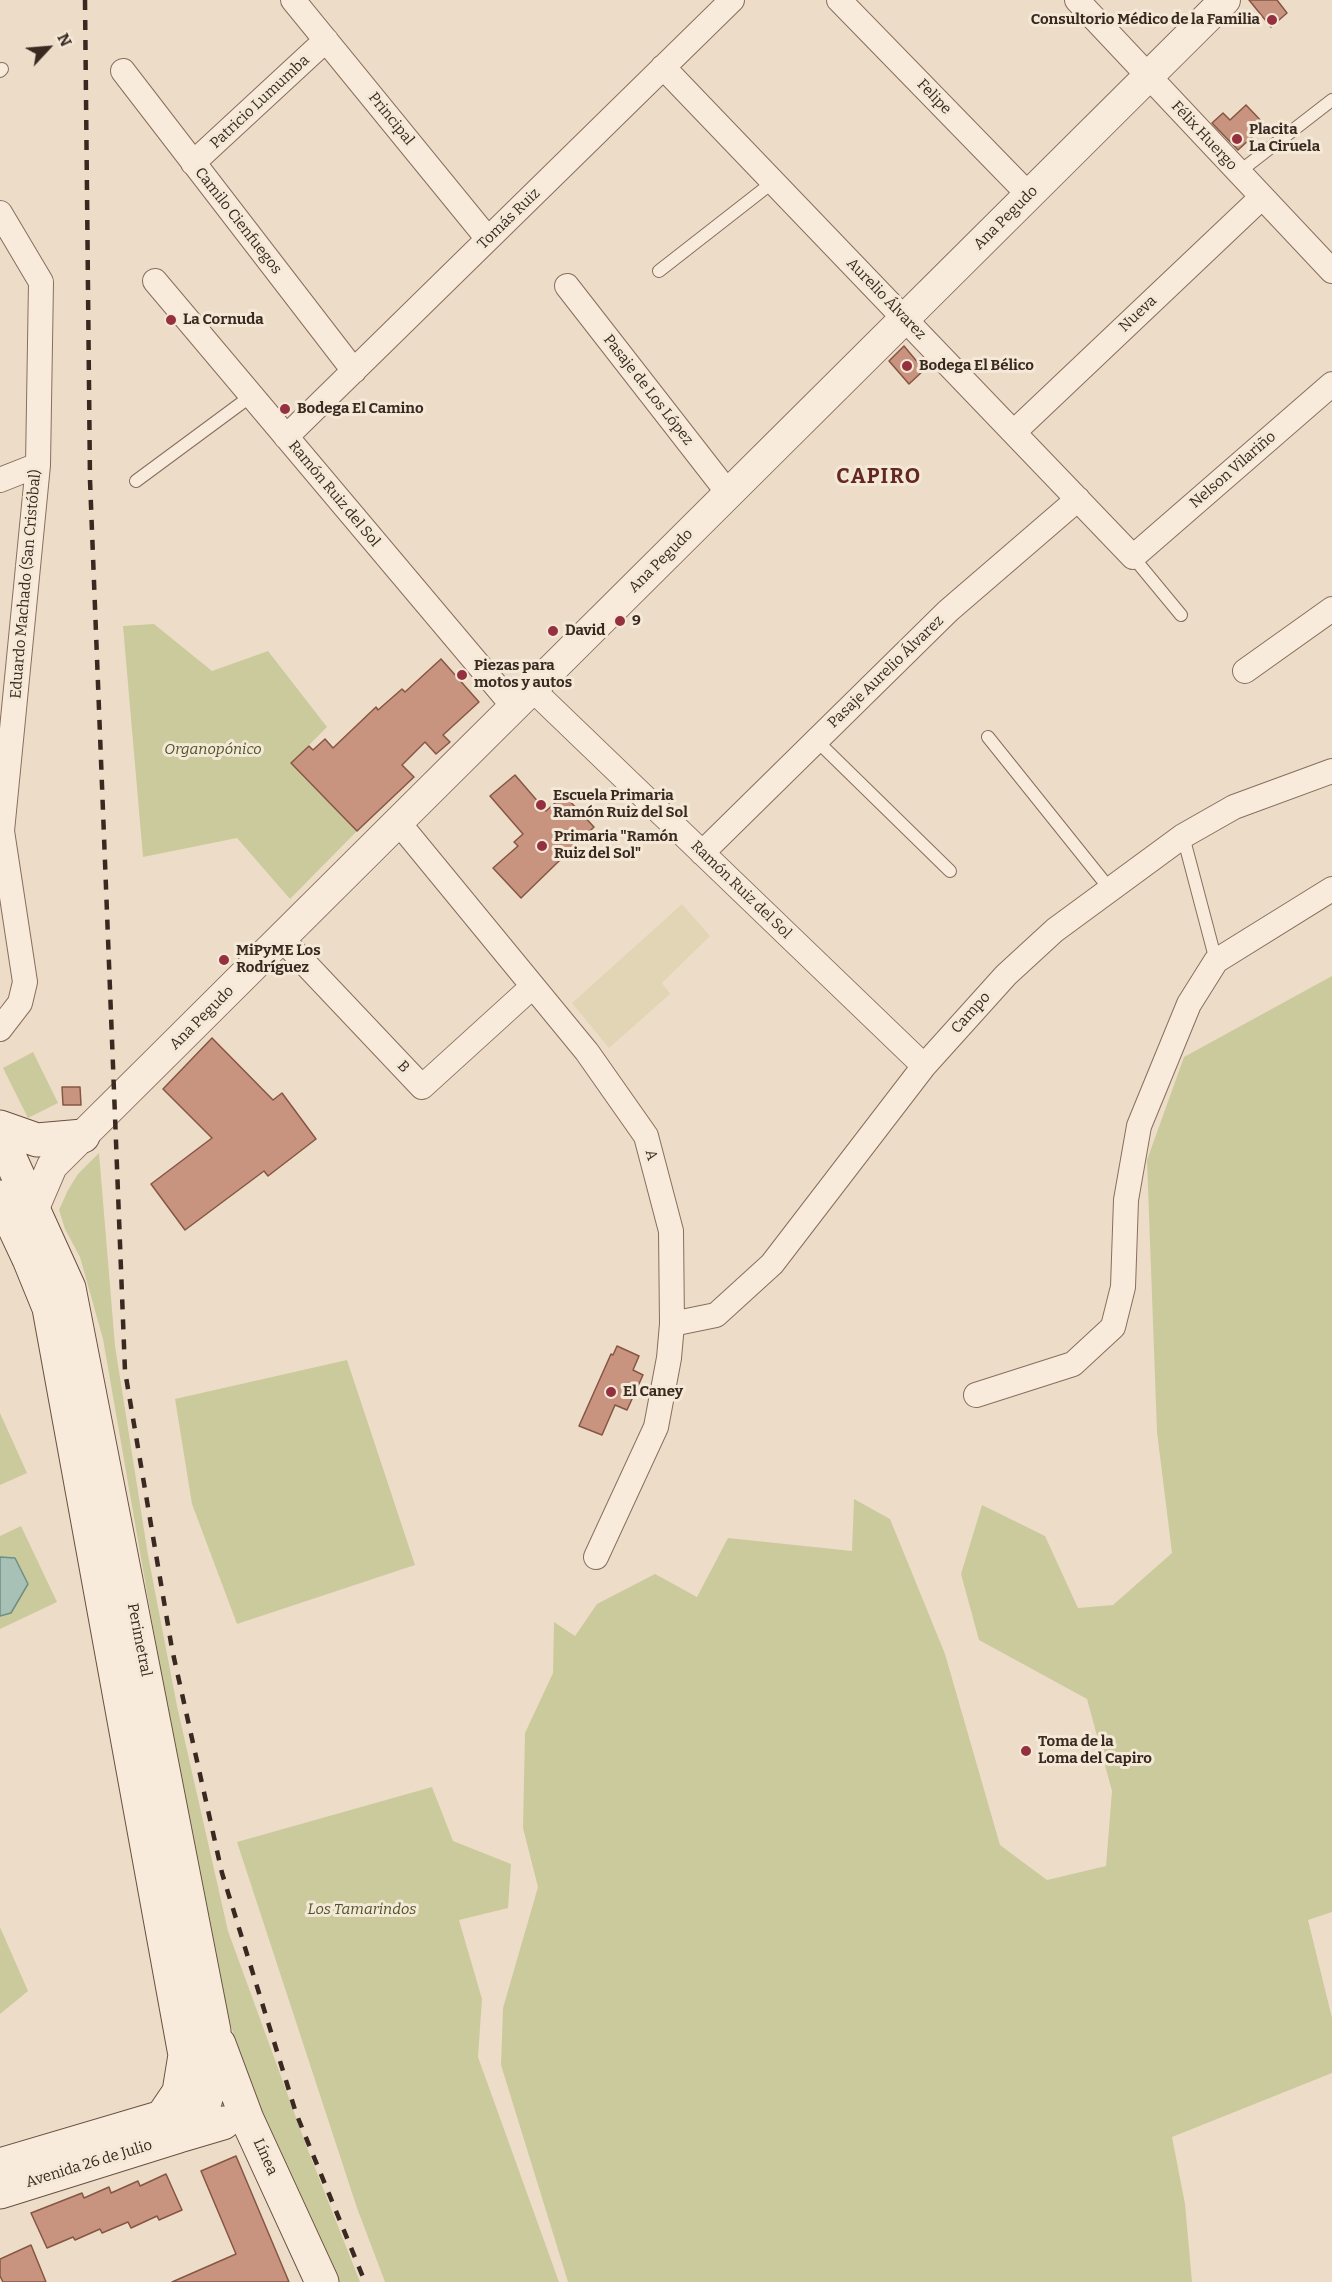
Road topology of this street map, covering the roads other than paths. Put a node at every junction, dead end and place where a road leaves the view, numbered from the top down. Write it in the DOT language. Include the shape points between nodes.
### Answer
graph roads {
  1 [pos="293,0"];
  2 [pos="732,0"];
  3 [pos="839,0"];
  4 [pos="1077,0"];
  5 [pos="1225,0"];
  6 [pos="326,40"];
  7 [pos="663,67"];
  8 [pos="123,71"];
  9 [pos="1149,76"];
  10 [pos="1332,100"];
  11 [pos="193,163"];
  12 [pos="1239,172"];
  13 [pos="773,182"];
  14 [pos="1029,195"];
  15 [pos="1262,197"];
  16 [pos="2,219"];
  17 [pos="488,239"];
  18 [pos="659,271"];
  19 [pos="1332,271"];
  20 [pos="155,281"];
  21 [pos="567,286"];
  22 [pos="905,319"];
  23 [pos="354,371"];
  24 [pos="1332,384"];
  25 [pos="251,396"];
  26 [pos="1014,432"];
  27 [pos="286,437"];
  28 [pos="38,465"];
  29 [pos="0,480"];
  30 [pos="136,481"];
  31 [pos="0,486"];
  32 [pos="729,494"];
  33 [pos="35,498"];
  34 [pos="1078,499"];
  35 [pos="1133,557"];
  36 [pos="1332,609"];
  37 [pos="1181,615"];
  38 [pos="1245,671"];
  39 [pos="523,698"];
  40 [pos="988,737"];
  41 [pos="816,740"];
  42 [pos="1332,771"];
  43 [pos="398,822"];
  44 [pos="1183,836"];
  45 [pos="702,854"];
  46 [pos="950,871"];
  47 [pos="1109,888"];
  48 [pos="1332,889"];
  49 [pos="281,938"];
  50 [pos="1216,961"];
  51 [pos="532,987"];
  52 [pos="0,1029"];
  53 [pos="924,1066"];
  54 [pos="0,1126"];
  55 [pos="0,1136"];
  56 [pos="83,1136"];
  57 [pos="52,1166"];
  58 [pos="6,1177"];
  59 [pos="34,1208"];
  60 [pos="29,1259"];
  61 [pos="672,1324"];
  62 [pos="976,1395"];
  63 [pos="596,1557"];
  64 [pos="214,2031"];
  65 [pos="199,2115"];
  66 [pos="0,2165"];
  67 [pos="0,2192"];
  68 [pos="318,2281"];
  1 -- 6 [label="street, Principal"];
  2 -- 7 [label="street, Tomás Ruiz"];
  3 -- 14 [label="street, Felipe"];
  4 -- 9 [label="street, Félix Huergo"];
  5 -- 9 [label="street, Ana Pegudo"];
  6 -- 11 [label="street, Patricio Lumumba"];
  6 -- 17 [label="street, Principal"];
  7 -- 13 [label="street, Aurelio Álvarez"];
  7 -- 17 [label="street, Tomás Ruiz"];
  8 -- 11 [label="street, Camilo Cienfuegos"];
  9 -- 12 [label="street, Félix Huergo"];
  9 -- 14 [label="street, Ana Pegudo"];
  10 -- 12 [label="lane"];
  11 -- 23 [label="street, Camilo Cienfuegos"];
  12 -- 15 [label="street, Félix Huergo"];
  13 -- 18 [label="lane"];
  13 -- 22 [label="street, Aurelio Álvarez"];
  14 -- 22 [label="street, Ana Pegudo"];
  15 -- 19 [label="street, Félix Huergo"];
  15 -- 26 [label="street, Nueva"];
  16 -- 28 [label="street, Eduardo Machado (San Cristóbal)" via="41,282"];
  17 -- 23 [label="street, Tomás Ruiz"];
  20 -- 25 [label="street, Ramón Ruiz del Sol"];
  21 -- 32 [label="street, Pasaje de Los López"];
  22 -- 26 [label="street, Aurelio Álvarez"];
  22 -- 32 [label="street, Ana Pegudo"];
  23 -- 27 [label="street, Tomás Ruiz"];
  24 -- 35 [label="street, Nelson Vilariño"];
  25 -- 27 [label="street, Ramón Ruiz del Sol"];
  25 -- 30 [label="lane"];
  26 -- 34 [label="street, Aurelio Álvarez"];
  27 -- 39 [label="street, Ramón Ruiz del Sol"];
  28 -- 29 [label="street"];
  28 -- 33 [label="street, Eduardo Machado (San Cristóbal)"];
  31 -- 33 [label="street"];
  32 -- 39 [label="street, Ana Pegudo"];
  33 -- 52 [label="street, Eduardo Machado (San Cristóbal)" via="2,831 25,982 20,1003"];
  34 -- 35 [label="street, Aurelio Álvarez"];
  34 -- 41 [label="street, Pasaje Aurelio Álvarez" via="948,611"];
  35 -- 37 [label="lane"];
  36 -- 38 [label="street"];
  39 -- 43 [label="street, Ana Pegudo"];
  39 -- 45 [label="street, Ramón Ruiz del Sol"];
  40 -- 47 [label="lane"];
  41 -- 45 [label="street, Pasaje Aurelio Álvarez"];
  41 -- 46 [label="lane"];
  42 -- 44 [label="street, Campo" via="1234,807"];
  43 -- 49 [label="street, Ana Pegudo"];
  43 -- 51 [label="street, A"];
  44 -- 47 [label="street, Campo"];
  44 -- 50 [label="lane"];
  45 -- 53 [label="street, Ramón Ruiz del Sol"];
  47 -- 53 [label="street, Campo" via="1006,975"];
  48 -- 50 [label="street"];
  49 -- 51 [label="street, B" via="422,1087"];
  49 -- 56 [label="street, Ana Pegudo"];
  50 -- 62 [label="street" via="1189,1004 1139,1126 1126,1200 1123,1287 1113,1327 1073,1364"];
  51 -- 61 [label="street, A" via="587,1052 646,1136 670,1231"];
  53 -- 61 [label="street, Campo" via="772,1264 716,1315"];
  54 -- 56 [label="main road" via="37,1140"];
  55 -- 58 [label="main road, Perimetral"];
  56 -- 57 [label="street, Ana Pegudo"];
  57 -- 58 [label="street"];
  57 -- 59 [label="street, Ana Pegudo"];
  58 -- 59 [label="main road, Perimetral"];
  58 -- 60 [label="main road, Perimetral"];
  59 -- 60 [label="main road"];
  59 -- 64 [label="main road, Perimetral" via="69,1288"];
  60 -- 65 [label="main road, Perimetral" via="49,1308 184,2055"];
  61 -- 63 [label="street, A" via="656,1427"];
  64 -- 65 [label="main road, Línea"];
  64 -- 65 [label="main road, Perimetral" via="214,2072"];
  65 -- 66 [label="main road, Avenida 26 de Julio"];
  65 -- 67 [label="main road, Avenida 26 de Julio"];
  65 -- 68 [label="main road, Línea" via="269,2166"];
}
